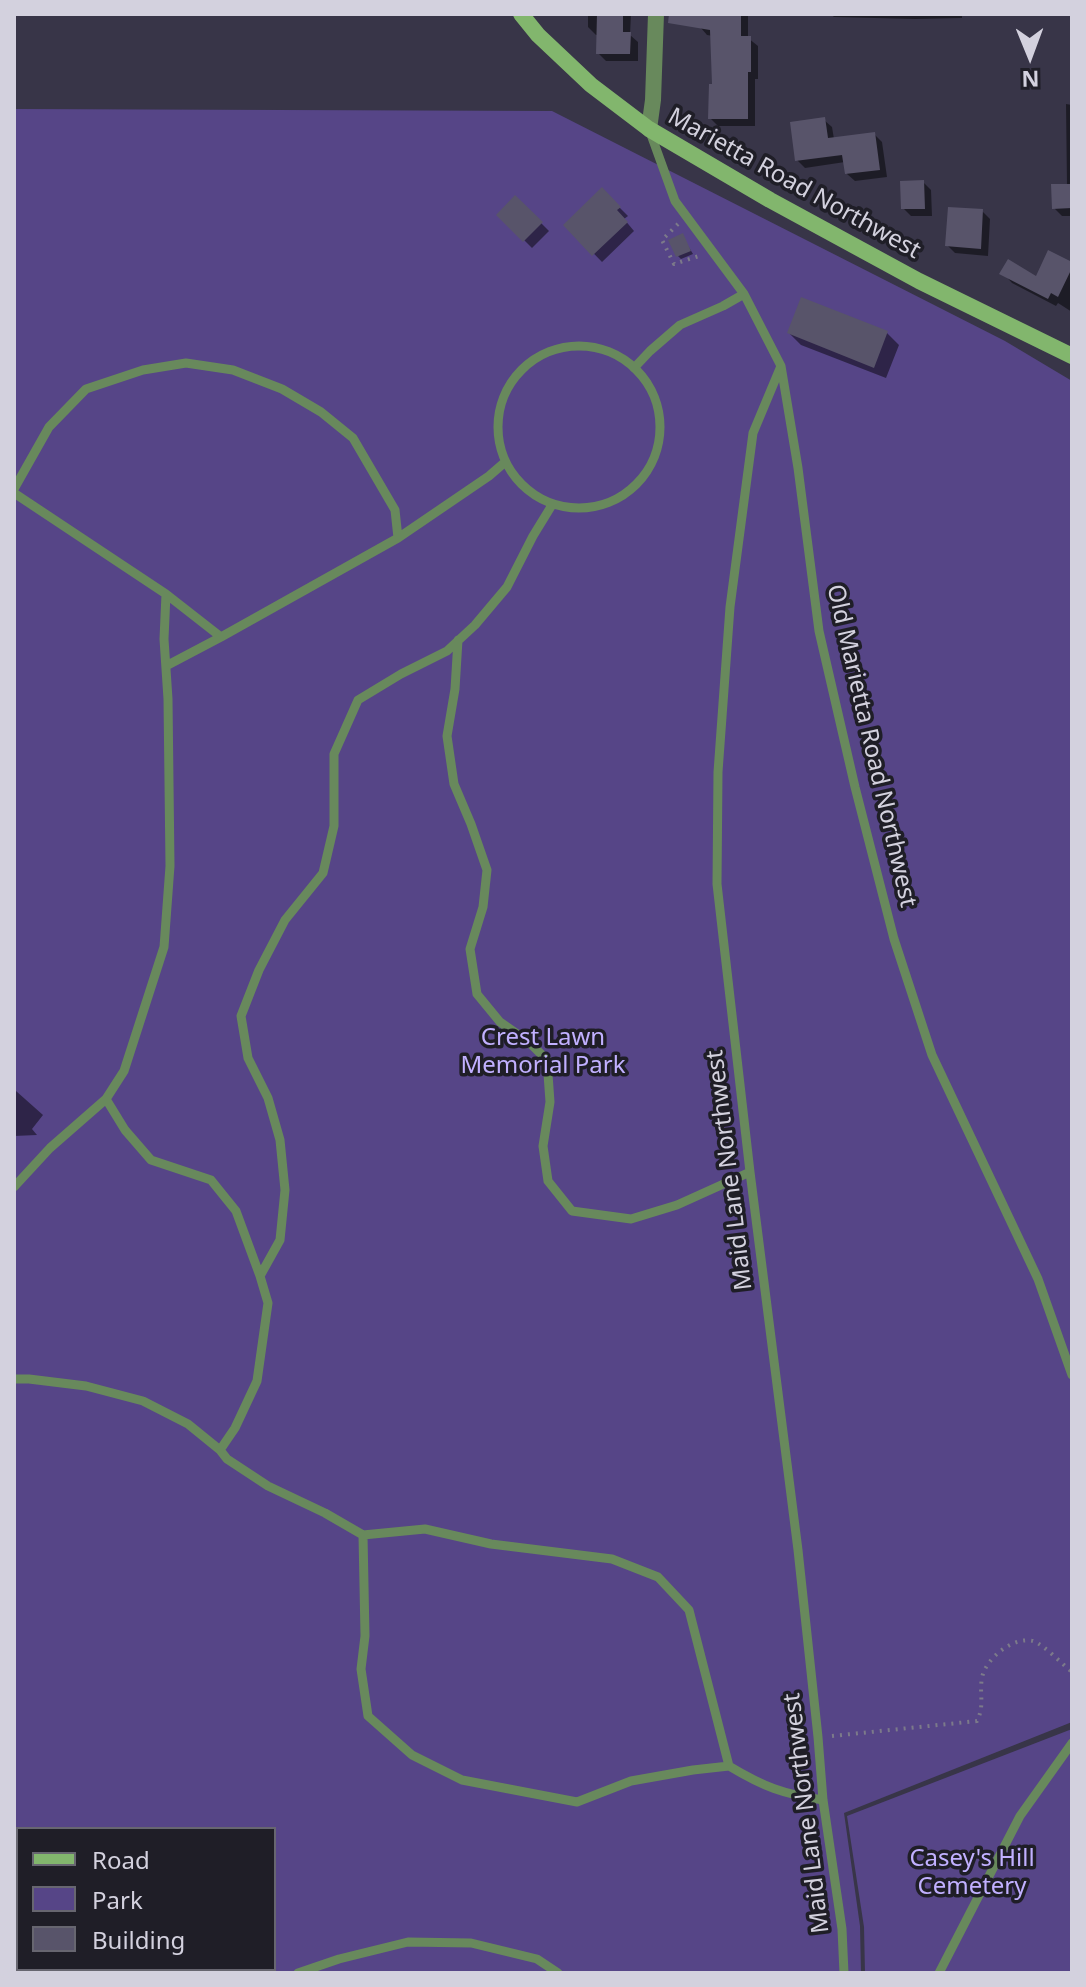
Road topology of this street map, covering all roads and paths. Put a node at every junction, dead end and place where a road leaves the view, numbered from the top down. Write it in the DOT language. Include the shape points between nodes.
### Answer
graph roads {
  1 [pos="521,14"];
  2 [pos="656,14"];
  3 [pos="649,129"];
  4 [pos="686,216"];
  5 [pos="713,252"];
  6 [pos="744,294"];
  7 [pos="1072,356"];
  8 [pos="781,366"];
  9 [pos="634,368"];
  10 [pos="504,463"];
  11 [pos="14,491"];
  12 [pos="552,505"];
  13 [pos="398,538"];
  14 [pos="166,594"];
  15 [pos="221,637"];
  16 [pos="458,640"];
  17 [pos="166,666"];
  18 [pos="106,1099"];
  19 [pos="750,1172"];
  20 [pos="14,1187"];
  21 [pos="260,1276"];
  22 [pos="1072,1375"];
  23 [pos="14,1379"];
  24 [pos="220,1450"];
  25 [pos="363,1535"];
  26 [pos="1072,1672"];
  27 [pos="818,1737"];
  28 [pos="1072,1743"];
  29 [pos="729,1766"];
  30 [pos="823,1800"];
  31 [pos="298,1973"];
  32 [pos="558,1973"];
  33 [pos="844,1973"];
  34 [pos="939,1973"];
  1 -- 3 [label="main road, Marietta Road Northwest" via="591,85"];
  2 -- 3 [label="street"];
  3 -- 4 [label="lane, Old Marietta Road Northwest" via="675,201"];
  3 -- 7 [label="main road, Marietta Road Northwest" via="905,274"];
  4 -- 5 [label="lane, Old Marietta Road Northwest"];
  4 -- 5 [label="path" via="662,240 674,264"];
  5 -- 6 [label="lane, Old Marietta Road Northwest"];
  6 -- 8 [label="lane, Old Marietta Road Northwest"];
  6 -- 9 [label="lane" via="680,325"];
  8 -- 19 [label="lane, Maid Lane Northwest" via="753,433 730,607 718,772 717,884"];
  8 -- 22 [label="lane, Old Marietta Road Northwest" via="819,631 894,939 932,1055 1038,1279"];
  9 -- 10 [label="lane" via="616,354 581,345 541,354 509,381 496,421"];
  9 -- 12 [label="lane" via="658,404 661,428 647,472 614,501 587,509"];
  10 -- 12 [label="lane" via="530,493"];
  10 -- 13 [label="lane"];
  11 -- 13 [label="lane" via="49,427 86,389 143,370 186,363 233,370 282,389 353,438 395,510"];
  11 -- 14 [label="lane"];
  12 -- 16 [label="lane" via="507,587"];
  13 -- 15 [label="lane"];
  14 -- 15 [label="lane"];
  14 -- 17 [label="lane"];
  15 -- 17 [label="lane"];
  16 -- 19 [label="lane" via="447,736 454,784 487,870 470,949 477,994 500,1022 547,1060 550,1102 543,1146 548,1181 572,1211 631,1219"];
  16 -- 21 [label="lane" via="358,700 334,754 334,826 323,873 285,920 241,1016 248,1058 268,1098 280,1140 285,1190 280,1240"];
  17 -- 18 [label="lane" via="170,866 164,947 124,1071"];
  18 -- 20 [label="lane"];
  18 -- 21 [label="lane" via="151,1160 211,1180 236,1211"];
  19 -- 27 [label="lane, Maid Lane Northwest"];
  21 -- 24 [label="lane" via="268,1303 257,1381"];
  23 -- 24 [label="lane" via="86,1386 143,1401 188,1424"];
  24 -- 25 [label="lane" via="268,1486"];
  25 -- 29 [label="lane" via="425,1529 491,1544 612,1559 658,1577 689,1610"];
  25 -- 29 [label="lane" via="361,1669 368,1716 412,1755 462,1780 577,1802 631,1781"];
  26 -- 27 [label="path" via="1035,1641 1022,1641 986,1663 977,1721"];
  27 -- 30 [label="lane, Maid Lane Northwest"];
  28 -- 34 [label="lane" via="1020,1816"];
  29 -- 30 [label="lane" via="761,1785"];
  30 -- 33 [label="lane, Maid Lane Northwest"];
  31 -- 32 [label="lane" via="408,1942 471,1943 537,1959"];
}
